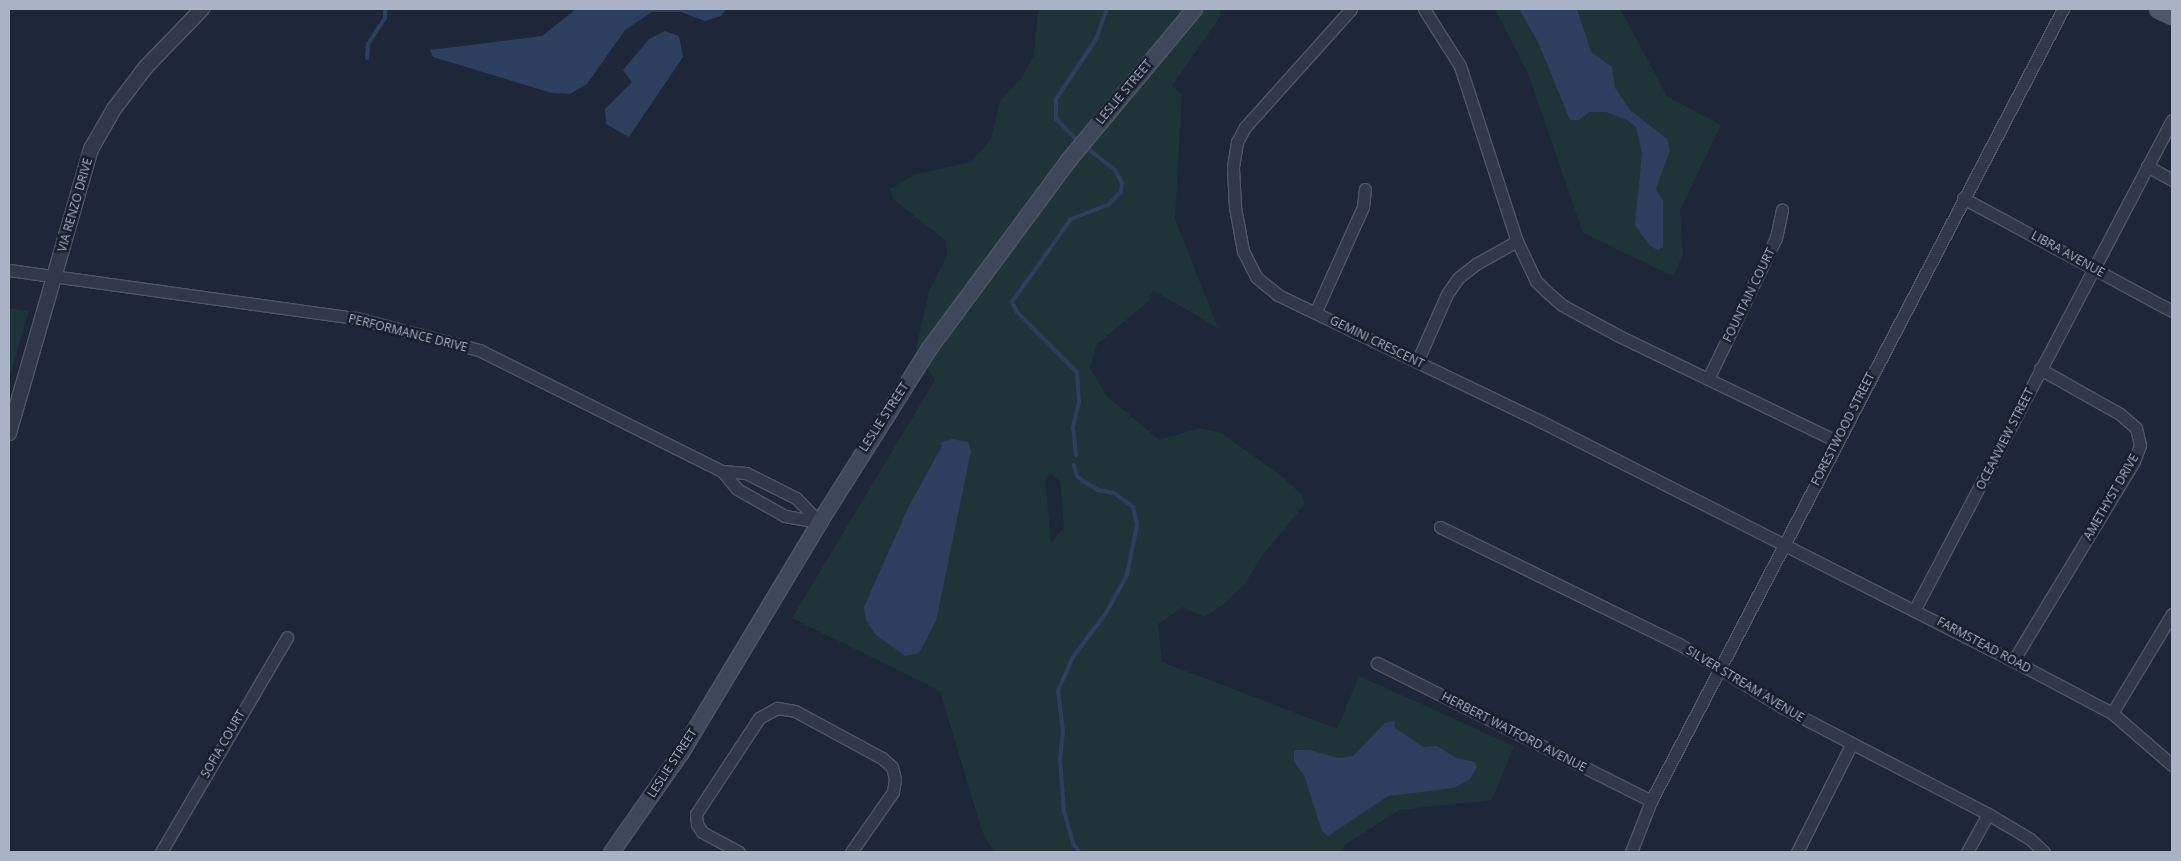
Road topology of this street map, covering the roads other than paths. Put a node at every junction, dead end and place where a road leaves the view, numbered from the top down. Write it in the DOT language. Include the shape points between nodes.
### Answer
graph roads {
  1 [pos="202,9"];
  2 [pos="1194,9"];
  3 [pos="1352,9"];
  4 [pos="1424,9"];
  5 [pos="2064,9"];
  6 [pos="2159,9"];
  7 [pos="2172,16"];
  8 [pos="2172,120"];
  9 [pos="2147,166"];
  10 [pos="2172,180"];
  11 [pos="1365,189"];
  12 [pos="1963,198"];
  13 [pos="1782,210"];
  14 [pos="1517,241"];
  15 [pos="2092,268"];
  16 [pos="9,270"];
  17 [pos="54,277"];
  18 [pos="2172,311"];
  19 [pos="1316,312"];
  20 [pos="1417,362"];
  21 [pos="2040,369"];
  22 [pos="1709,377"];
  23 [pos="9,433"];
  24 [pos="1836,442"];
  25 [pos="722,471"];
  26 [pos="819,522"];
  27 [pos="1440,527"];
  28 [pos="1784,543"];
  29 [pos="1914,609"];
  30 [pos="2172,614"];
  31 [pos="287,637"];
  32 [pos="2013,661"];
  33 [pos="1377,663"];
  34 [pos="1721,669"];
  35 [pos="2112,713"];
  36 [pos="1851,745"];
  37 [pos="2172,765"];
  38 [pos="1651,801"];
  39 [pos="1988,814"];
  40 [pos="161,852"];
  41 [pos="611,852"];
  42 [pos="739,852"];
  43 [pos="851,852"];
  44 [pos="1631,852"];
  45 [pos="1797,852"];
  46 [pos="1967,852"];
  47 [pos="2044,852"];
  1 -- 17 [label="street, VIA RENZO DRIVE" via="146,67 114,109 91,149"];
  2 -- 26 [label="main road, LESLIE STREET" via="1096,124 993,257 929,348"];
  3 -- 19 [label="street, GEMINI CRESCENT" via="1245,127 1237,142 1233,168 1242,251 1256,277 1278,295"];
  4 -- 14 [label="street" via="1460,66"];
  5 -- 12 [label="street, FORESTWOOD STREET"];
  6 -- 7 [label="main road"];
  8 -- 9 [label="street, OCEANVIEW STREET"];
  9 -- 10 [label="street"];
  9 -- 15 [label="street, OCEANVIEW STREET"];
  11 -- 19 [label="street" via="1363,207"];
  12 -- 15 [label="street, LIBRA AVENUE"];
  12 -- 24 [label="street, FORESTWOOD STREET"];
  13 -- 22 [label="street, FOUNTAIN COURT" via="1776,238"];
  14 -- 20 [label="street" via="1458,278 1447,294"];
  14 -- 22 [label="street" via="1536,281 1562,305"];
  15 -- 18 [label="street, LIBRA AVENUE"];
  15 -- 21 [label="street, OCEANVIEW STREET"];
  16 -- 17 [label="street, PERFORMANCE DRIVE"];
  17 -- 23 [label="street, VIA RENZO DRIVE"];
  17 -- 25 [label="street, PERFORMANCE DRIVE" via="356,318 479,350"];
  19 -- 20 [label="street, GEMINI CRESCENT"];
  20 -- 28 [label="street, GEMINI CRESCENT"];
  21 -- 29 [label="street, OCEANVIEW STREET"];
  21 -- 32 [label="street, AMETHYST DRIVE" via="2120,414 2136,428 2140,445 2134,461"];
  22 -- 24 [label="street"];
  24 -- 28 [label="street, FORESTWOOD STREET"];
  25 -- 26 [label="street, PERFORMANCE DRIVE" via="737,489 785,516"];
  25 -- 26 [label="street, PERFORMANCE DRIVE" via="746,473 796,498"];
  26 -- 41 [label="main road, LESLIE STREET" via="681,752"];
  27 -- 34 [label="street, SILVER STREAM AVENUE" via="1679,644"];
  28 -- 29 [label="street, FARMSTEAD ROAD"];
  28 -- 34 [label="street, FORESTWOOD STREET"];
  29 -- 32 [label="street, FARMSTEAD ROAD"];
  30 -- 35 [label="street"];
  31 -- 40 [label="street, SOFIA COURT"];
  32 -- 35 [label="street, FARMSTEAD ROAD"];
  33 -- 38 [label="street, HERBERT WATFORD AVENUE"];
  34 -- 36 [label="street, SILVER STREAM AVENUE"];
  34 -- 38 [label="street, FORESTWOOD STREET"];
  35 -- 37 [label="street, FARMSTEAD ROAD"];
  36 -- 39 [label="street, SILVER STREAM AVENUE"];
  36 -- 45 [label="street"];
  38 -- 44 [label="street, FORESTWOOD STREET"];
  39 -- 46 [label="street"];
  39 -- 47 [label="street, SILVER STREAM AVENUE" via="2030,839"];
  42 -- 43 [label="street" via="712,838 697,824 698,810 759,718 771,709 786,708 882,758 894,773 893,792"];
}
